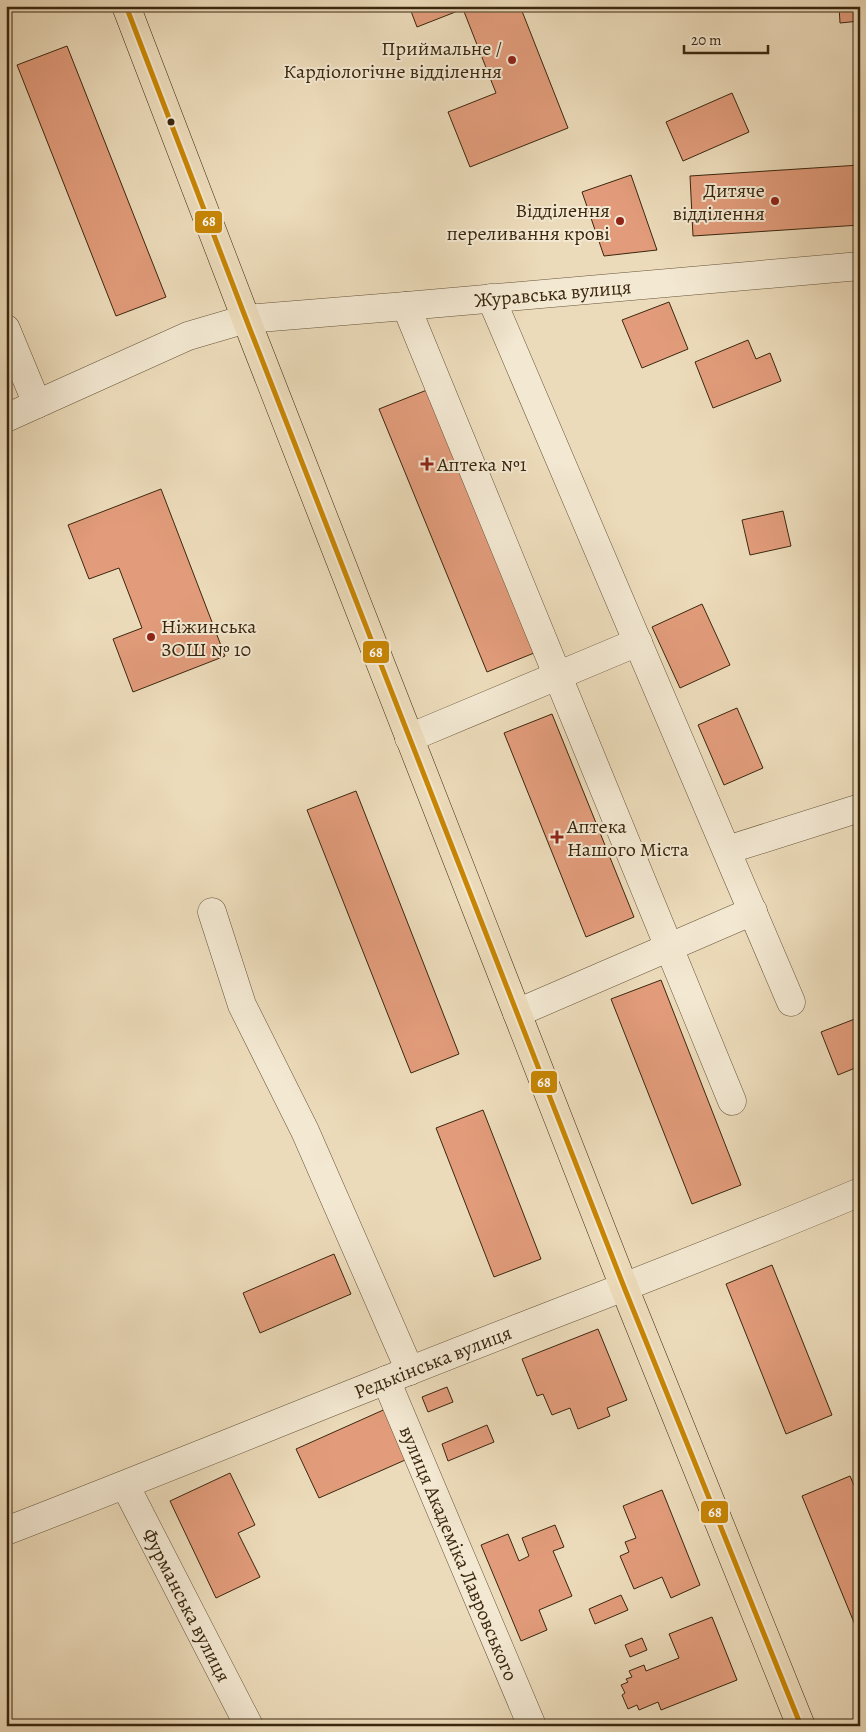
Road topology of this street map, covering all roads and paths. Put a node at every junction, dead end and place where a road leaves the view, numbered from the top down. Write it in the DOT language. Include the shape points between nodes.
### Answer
graph roads {
  1 [pos="126,6"];
  2 [pos="860,266"];
  3 [pos="491,298"];
  4 [pos="406,306"];
  5 [pos="246,319"];
  6 [pos="6,329"];
  7 [pos="37,404"];
  8 [pos="6,418"];
  9 [pos="638,642"];
  10 [pos="558,676"];
  11 [pos="409,738"];
  12 [pos="860,808"];
  13 [pos="727,850"];
  14 [pos="212,912"];
  15 [pos="753,912"];
  16 [pos="669,948"];
  17 [pos="791,1002"];
  18 [pos="517,1013"];
  19 [pos="732,1101"];
  20 [pos="860,1192"];
  21 [pos="624,1287"];
  22 [pos="398,1376"];
  23 [pos="125,1485"];
  24 [pos="6,1531"];
  25 [pos="249,1726"];
  26 [pos="532,1726"];
  27 [pos="801,1726"];
  1 -- 5 [label="main road"];
  2 -- 3 [label="street, Журавська вулиця"];
  3 -- 4 [label="street, Журавська вулиця"];
  3 -- 9 [label="street"];
  4 -- 5 [label="street, Журавська вулиця"];
  4 -- 10 [label="street"];
  5 -- 7 [label="street, Журавська вулиця" via="188,336"];
  5 -- 11 [label="main road"];
  6 -- 7 [label="street"];
  7 -- 8 [label="street, Журавська вулиця"];
  9 -- 10 [label="street"];
  9 -- 13 [label="street"];
  10 -- 11 [label="street"];
  10 -- 16 [label="street"];
  11 -- 18 [label="main road"];
  12 -- 13 [label="street"];
  13 -- 15 [label="street"];
  14 -- 22 [label="street, вулиця Академіка Лавровського" via="242,1005 305,1131"];
  15 -- 16 [label="street"];
  15 -- 17 [label="street"];
  16 -- 18 [label="street"];
  16 -- 19 [label="street"];
  18 -- 21 [label="main road"];
  20 -- 21 [label="street, Редькінська вулиця"];
  21 -- 22 [label="street, Редькінська вулиця"];
  21 -- 27 [label="main road"];
  22 -- 23 [label="street, Редькінська вулиця"];
  22 -- 26 [label="street, вулиця Академіка Лавровського"];
  23 -- 24 [label="street, Редькінська вулиця"];
  23 -- 25 [label="street, Фурманська вулиця"];
}
